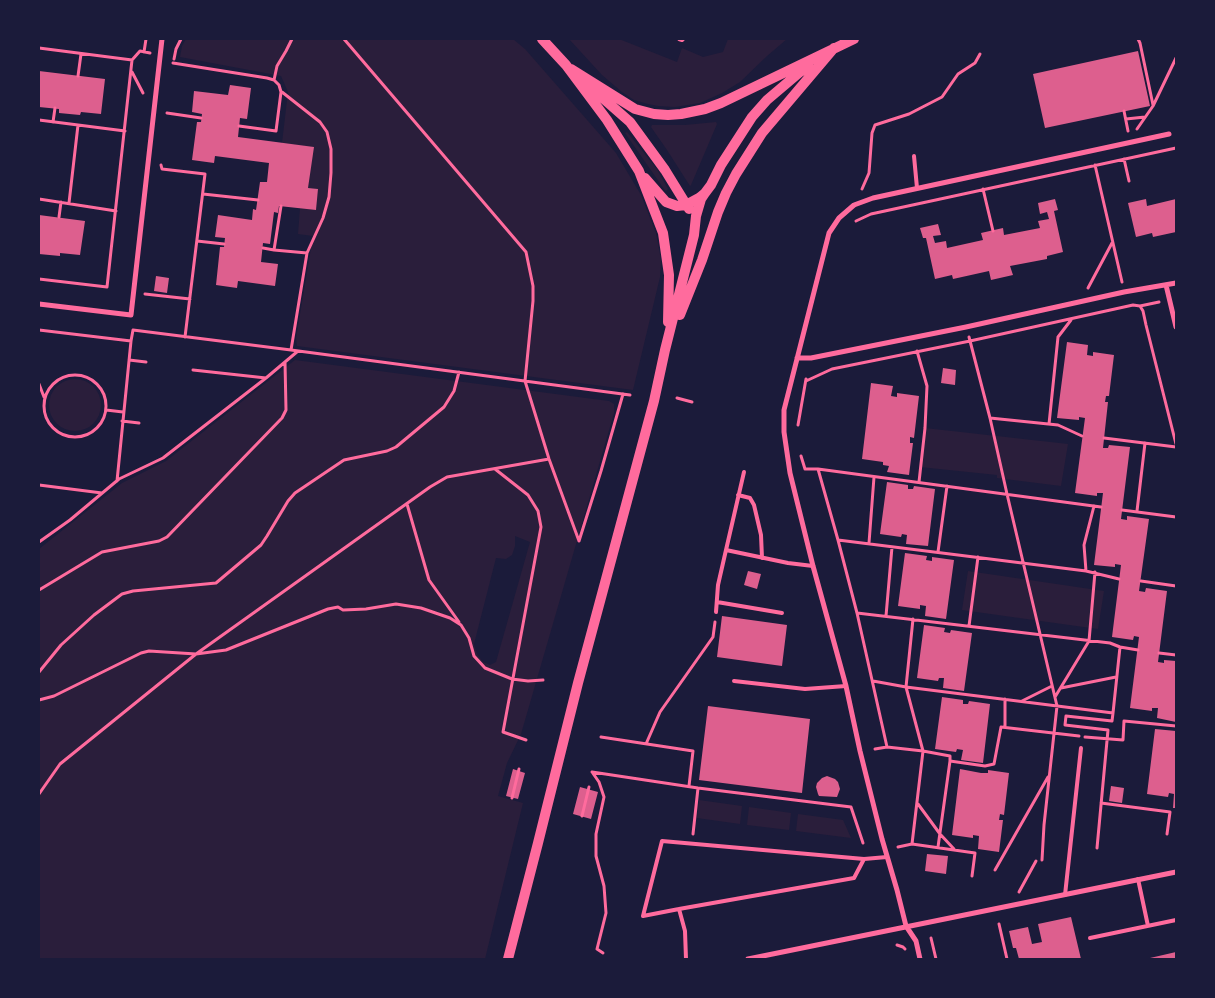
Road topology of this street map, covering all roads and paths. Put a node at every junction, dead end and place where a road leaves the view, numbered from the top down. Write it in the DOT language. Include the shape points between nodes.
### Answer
graph roads {
  1 [pos="146,39"];
  2 [pos="162,39"];
  3 [pos="181,39"];
  4 [pos="292,39"];
  5 [pos="344,39"];
  6 [pos="542,39"];
  7 [pos="679,39"];
  8 [pos="683,39"];
  9 [pos="854,39"];
  10 [pos="1138,39"];
  11 [pos="39,48"];
  12 [pos="834,48"];
  13 [pos="144,52"];
  14 [pos="151,53"];
  15 [pos="80,54"];
  16 [pos="980,54"];
  17 [pos="1176,57"];
  18 [pos="132,60"];
  19 [pos="173,63"];
  20 [pos="1176,63"];
  21 [pos="566,66"];
  22 [pos="172,72"];
  23 [pos="78,76"];
  24 [pos="274,80"];
  25 [pos="281,92"];
  26 [pos="168,105"];
  27 [pos="1153,106"];
  28 [pos="55,108"];
  29 [pos="1124,111"];
  30 [pos="1145,117"];
  31 [pos="201,118"];
  32 [pos="1126,119"];
  33 [pos="39,120"];
  34 [pos="53,122"];
  35 [pos="78,125"];
  36 [pos="239,126"];
  37 [pos="1136,129"];
  38 [pos="124,131"];
  39 [pos="1128,131"];
  40 [pos="1169,134"];
  41 [pos="1176,148"];
  42 [pos="162,156"];
  43 [pos="914,156"];
  44 [pos="1124,159"];
  45 [pos="1095,165"];
  46 [pos="639,171"];
  47 [pos="1128,181"];
  48 [pos="917,188"];
  49 [pos="983,189"];
  50 [pos="705,193"];
  51 [pos="202,194"];
  52 [pos="39,199"];
  53 [pos="258,200"];
  54 [pos="61,202"];
  55 [pos="69,203"];
  56 [pos="686,204"];
  57 [pos="854,205"];
  58 [pos="281,206"];
  59 [pos="116,211"];
  60 [pos="59,218"];
  61 [pos="853,222"];
  62 [pos="694,227"];
  63 [pos="993,231"];
  64 [pos="197,241"];
  65 [pos="1113,242"];
  66 [pos="224,244"];
  67 [pos="263,248"];
  68 [pos="274,250"];
  69 [pos="307,253"];
  70 [pos="39,278"];
  71 [pos="1176,283"];
  72 [pos="1166,285"];
  73 [pos="1080,290"];
  74 [pos="1124,292"];
  75 [pos="145,294"];
  76 [pos="190,299"];
  77 [pos="39,304"];
  78 [pos="1071,318"];
  79 [pos="141,322"];
  80 [pos="966,327"];
  81 [pos="1176,327"];
  82 [pos="39,330"];
  83 [pos="140,331"];
  84 [pos="185,337"];
  85 [pos="131,341"];
  86 [pos="970,341"];
  87 [pos="291,350"];
  88 [pos="665,350"];
  89 [pos="298,351"];
  90 [pos="917,351"];
  91 [pos="797,358"];
  92 [pos="811,358"];
  93 [pos="129,360"];
  94 [pos="146,362"];
  95 [pos="285,362"];
  96 [pos="193,370"];
  97 [pos="459,372"];
  98 [pos="266,378"];
  99 [pos="525,380"];
  100 [pos="806,381"];
  101 [pos="39,384"];
  102 [pos="622,394"];
  103 [pos="630,395"];
  104 [pos="45,398"];
  105 [pos="677,398"];
  106 [pos="692,402"];
  107 [pos="106,410"];
  108 [pos="123,412"];
  109 [pos="990,418"];
  110 [pos="122,421"];
  111 [pos="139,423"];
  112 [pos="1049,424"];
  113 [pos="797,428"];
  114 [pos="1082,436"];
  115 [pos="1104,438"];
  116 [pos="1145,443"];
  117 [pos="1176,444"];
  118 [pos="1176,448"];
  119 [pos="800,453"];
  120 [pos="549,459"];
  121 [pos="805,468"];
  122 [pos="494,469"];
  123 [pos="818,469"];
  124 [pos="744,472"];
  125 [pos="790,473"];
  126 [pos="874,477"];
  127 [pos="117,481"];
  128 [pos="918,482"];
  129 [pos="39,485"];
  130 [pos="947,486"];
  131 [pos="102,493"];
  132 [pos="1006,494"];
  133 [pos="738,495"];
  134 [pos="407,504"];
  135 [pos="1094,506"];
  136 [pos="1101,507"];
  137 [pos="1122,510"];
  138 [pos="1137,512"];
  139 [pos="1176,517"];
  140 [pos="838,540"];
  141 [pos="39,542"];
  142 [pos="869,543"];
  143 [pos="892,547"];
  144 [pos="726,550"];
  145 [pos="938,552"];
  146 [pos="978,557"];
  147 [pos="762,558"];
  148 [pos="1022,562"];
  149 [pos="813,566"];
  150 [pos="1086,571"];
  151 [pos="1095,572"];
  152 [pos="1119,579"];
  153 [pos="1141,582"];
  154 [pos="1176,586"];
  155 [pos="39,590"];
  156 [pos="717,602"];
  157 [pos="716,612"];
  158 [pos="782,613"];
  159 [pos="857,613"];
  160 [pos="886,616"];
  161 [pos="913,619"];
  162 [pos="461,625"];
  163 [pos="969,626"];
  164 [pos="1040,634"];
  165 [pos="1089,641"];
  166 [pos="1120,647"];
  167 [pos="1138,650"];
  168 [pos="1159,653"];
  169 [pos="196,654"];
  170 [pos="1176,655"];
  171 [pos="39,672"];
  172 [pos="1117,676"];
  173 [pos="512,679"];
  174 [pos="542,680"];
  175 [pos="873,681"];
  176 [pos="734,682"];
  177 [pos="846,686"];
  178 [pos="1052,686"];
  179 [pos="906,687"];
  180 [pos="1061,688"];
  181 [pos="1055,697"];
  182 [pos="1005,699"];
  183 [pos="39,700"];
  184 [pos="1021,701"];
  185 [pos="1057,706"];
  186 [pos="1112,713"];
  187 [pos="1176,726"];
  188 [pos="1005,727"];
  189 [pos="1054,734"];
  190 [pos="601,737"];
  191 [pos="1107,739"];
  192 [pos="526,740"];
  193 [pos="646,744"];
  194 [pos="887,747"];
  195 [pos="1081,748"];
  196 [pos="875,749"];
  197 [pos="923,751"];
  198 [pos="950,761"];
  199 [pos="519,769"];
  200 [pos="1049,775"];
  201 [pos="688,786"];
  202 [pos="589,787"];
  203 [pos="698,788"];
  204 [pos="39,794"];
  205 [pos="512,798"];
  206 [pos="917,803"];
  207 [pos="1101,803"];
  208 [pos="582,816"];
  209 [pos="940,834"];
  210 [pos="1167,834"];
  211 [pos="863,843"];
  212 [pos="692,844"];
  213 [pos="912,844"];
  214 [pos="898,847"];
  215 [pos="938,848"];
  216 [pos="1097,848"];
  217 [pos="955,850"];
  218 [pos="887,858"];
  219 [pos="864,860"];
  220 [pos="1042,860"];
  221 [pos="1036,861"];
  222 [pos="995,870"];
  223 [pos="1176,872"];
  224 [pos="972,876"];
  225 [pos="1138,879"];
  226 [pos="1065,895"];
  227 [pos="1012,906"];
  228 [pos="679,909"];
  229 [pos="1176,920"];
  230 [pos="999,924"];
  231 [pos="906,926"];
  232 [pos="1148,926"];
  233 [pos="931,938"];
  234 [pos="1090,938"];
  235 [pos="603,953"];
  236 [pos="508,959"];
  237 [pos="686,959"];
  238 [pos="748,959"];
  239 [pos="920,959"];
  240 [pos="936,959"];
  241 [pos="1007,959"];
  1 -- 13 [label="path"];
  2 -- 77 [label="street" via="131,315"];
  3 -- 19 [label="path"];
  4 -- 24 [label="path" via="277,66"];
  5 -- 99 [label="path" via="526,252 534,301"];
  6 -- 21 [label="main road"];
  7 -- 8 [label="lane"];
  9 -- 12 [label="main road"];
  10 -- 27 [label="path"];
  11 -- 15 [label="path"];
  12 -- 21 [label="main road" via="720,103 694,112 668,115 635,109"];
  12 -- 50 [label="main road" via="767,100 737,139"];
  12 -- 88 [label="main road" via="762,133 736,174"];
  13 -- 14 [label="path"];
  13 -- 18 [label="path" via="140,51"];
  15 -- 18 [label="path"];
  15 -- 23 [label="path"];
  16 -- 57 [label="path" via="975,63 958,74 942,97 909,114 875,125 870,174"];
  17 -- 20 [label="path"];
  17 -- 27 [label="path"];
  18 -- 38 [label="path"];
  19 -- 22 [label="path"];
  19 -- 24 [label="path"];
  21 -- 46 [label="main road" via="607,120"];
  21 -- 56 [label="main road" via="630,122"];
  24 -- 25 [label="path"];
  25 -- 36 [label="path" via="276,131"];
  25 -- 69 [label="path" via="320,122 327,132 331,149 329,197"];
  26 -- 31 [label="path" via="167,113"];
  27 -- 30 [label="path"];
  28 -- 34 [label="path"];
  29 -- 32 [label="path"];
  30 -- 32 [label="path"];
  30 -- 37 [label="path"];
  32 -- 39 [label="path"];
  33 -- 34 [label="path"];
  34 -- 35 [label="path"];
  35 -- 38 [label="path"];
  35 -- 55 [label="path"];
  38 -- 59 [label="path"];
  40 -- 48 [label="street"];
  41 -- 44 [label="path"];
  42 -- 51 [label="path" via="162,169 205,174"];
  43 -- 48 [label="lane"];
  44 -- 45 [label="path"];
  44 -- 47 [label="path"];
  45 -- 49 [label="path"];
  45 -- 65 [label="path"];
  46 -- 56 [label="main road" via="666,202 677,206"];
  46 -- 88 [label="main road" via="665,245 669,275"];
  48 -- 57 [label="street"];
  49 -- 61 [label="path" via="871,214"];
  49 -- 63 [label="path"];
  50 -- 56 [label="main road"];
  50 -- 62 [label="main road"];
  51 -- 53 [label="path"];
  51 -- 64 [label="path"];
  52 -- 54 [label="path"];
  54 -- 55 [label="path"];
  54 -- 60 [label="path"];
  55 -- 59 [label="path"];
  56 -- 62 [label="main road"];
  57 -- 91 [label="street" via="839,218 829,233"];
  58 -- 68 [label="path"];
  59 -- 70 [label="path" via="107,288"];
  62 -- 88 [label="main road"];
  64 -- 66 [label="path"];
  64 -- 76 [label="path"];
  65 -- 73 [label="path" via="1089,288"];
  65 -- 74 [label="path"];
  67 -- 68 [label="path"];
  68 -- 69 [label="path"];
  69 -- 87 [label="path"];
  71 -- 72 [label="street"];
  72 -- 74 [label="street"];
  72 -- 81 [label="street"];
  74 -- 80 [label="street"];
  75 -- 76 [label="path"];
  76 -- 84 [label="path"];
  78 -- 86 [label="path"];
  78 -- 112 [label="path" via="1058,337"];
  78 -- 117 [label="path" via="1140,306"];
  79 -- 83 [label="path"];
  80 -- 86 [label="path"];
  80 -- 92 [label="street"];
  82 -- 85 [label="path"];
  83 -- 84 [label="path"];
  83 -- 85 [label="path" via="133,330"];
  84 -- 87 [label="path"];
  85 -- 93 [label="path"];
  86 -- 90 [label="path"];
  86 -- 109 [label="path"];
  87 -- 89 [label="path"];
  88 -- 236 [label="main road"];
  89 -- 95 [label="path"];
  89 -- 97 [label="path"];
  90 -- 100 [label="path" via="832,368"];
  90 -- 128 [label="path" via="927,386"];
  91 -- 92 [label="street"];
  91 -- 125 [label="street" via="784,410"];
  92 -- 100 [label="path"];
  93 -- 94 [label="path"];
  93 -- 108 [label="path"];
  95 -- 98 [label="path"];
  95 -- 155 [label="path" via="286,410 282,418 167,537 102,552"];
  96 -- 98 [label="path"];
  97 -- 99 [label="path"];
  97 -- 171 [label="path" via="454,391 444,407 396,447 344,460 295,493 261,544 216,583 122,594 61,645"];
  98 -- 127 [label="path" via="162,458"];
  99 -- 102 [label="path"];
  99 -- 120 [label="path"];
  100 -- 113 [label="path"];
  101 -- 104 [label="path"];
  102 -- 103 [label="path"];
  102 -- 120 [label="path" via="579,541"];
  104 -- 107 [label="path" via="56,381 68,376 82,376 99,386 106,398"];
  104 -- 107 [label="path" via="46,417 58,432 66,436 85,436 93,432"];
  105 -- 106 [label="path"];
  107 -- 108 [label="path"];
  108 -- 110 [label="path"];
  109 -- 112 [label="path"];
  109 -- 132 [label="path"];
  110 -- 111 [label="path"];
  110 -- 127 [label="path"];
  112 -- 114 [label="path"];
  115 -- 116 [label="path"];
  116 -- 118 [label="path"];
  116 -- 138 [label="path"];
  119 -- 121 [label="path"];
  120 -- 122 [label="path"];
  121 -- 123 [label="path"];
  121 -- 125 [label="path"];
  122 -- 134 [label="path" via="447,477"];
  122 -- 173 [label="path" via="528,495 538,511 541,527"];
  123 -- 126 [label="path"];
  123 -- 140 [label="path"];
  124 -- 133 [label="lane"];
  125 -- 149 [label="street"];
  126 -- 128 [label="path"];
  126 -- 142 [label="path"];
  127 -- 131 [label="path"];
  128 -- 130 [label="path"];
  129 -- 131 [label="path"];
  130 -- 132 [label="path"];
  130 -- 145 [label="path"];
  131 -- 141 [label="path"];
  132 -- 135 [label="path"];
  132 -- 148 [label="path"];
  133 -- 144 [label="lane"];
  133 -- 147 [label="lane" via="750,498 754,505"];
  134 -- 162 [label="path" via="429,580"];
  134 -- 169 [label="path"];
  135 -- 136 [label="path"];
  135 -- 150 [label="path" via="1084,545"];
  137 -- 138 [label="path"];
  138 -- 139 [label="path"];
  140 -- 142 [label="path"];
  140 -- 159 [label="path"];
  142 -- 143 [label="path"];
  143 -- 145 [label="path"];
  143 -- 160 [label="path"];
  144 -- 147 [label="lane"];
  144 -- 156 [label="lane"];
  145 -- 146 [label="path"];
  146 -- 148 [label="path"];
  146 -- 163 [label="path"];
  147 -- 149 [label="lane"];
  148 -- 150 [label="path"];
  148 -- 164 [label="path"];
  149 -- 177 [label="street"];
  150 -- 151 [label="path"];
  151 -- 152 [label="path"];
  151 -- 165 [label="path"];
  153 -- 154 [label="path"];
  156 -- 157 [label="lane"];
  156 -- 158 [label="lane"];
  157 -- 193 [label="path" via="712,637 660,712"];
  159 -- 160 [label="path"];
  159 -- 175 [label="path"];
  160 -- 161 [label="path"];
  161 -- 163 [label="path"];
  161 -- 179 [label="path"];
  162 -- 169 [label="path" via="421,608 396,604 354,610 338,607 226,650"];
  162 -- 173 [label="path" via="479,663"];
  163 -- 164 [label="path"];
  164 -- 165 [label="path"];
  164 -- 178 [label="path"];
  165 -- 166 [label="path"];
  165 -- 180 [label="path"];
  166 -- 167 [label="path"];
  166 -- 172 [label="path"];
  168 -- 170 [label="path"];
  169 -- 183 [label="path" via="141,653 54,696"];
  169 -- 204 [label="path" via="60,764"];
  172 -- 180 [label="path"];
  172 -- 186 [label="path"];
  173 -- 174 [label="path"];
  173 -- 192 [label="path" via="503,732"];
  175 -- 179 [label="path"];
  175 -- 194 [label="path"];
  176 -- 177 [label="lane" via="805,689"];
  177 -- 218 [label="street"];
  178 -- 181 [label="path"];
  178 -- 184 [label="path"];
  179 -- 182 [label="path"];
  179 -- 197 [label="path"];
  180 -- 181 [label="path"];
  181 -- 185 [label="path"];
  182 -- 184 [label="path"];
  182 -- 188 [label="path"];
  184 -- 185 [label="path"];
  185 -- 186 [label="path"];
  185 -- 189 [label="path"];
  186 -- 191 [label="path" via="1112,721 1066,716 1065,725 1108,730"];
  187 -- 191 [label="path" via="1124,721 1123,740"];
  188 -- 189 [label="path"];
  188 -- 198 [label="path" via="1001,727 994,764 986,766"];
  189 -- 191 [label="path"];
  189 -- 200 [label="path"];
  190 -- 193 [label="path"];
  191 -- 207 [label="path"];
  193 -- 201 [label="path" via="693,751"];
  194 -- 196 [label="path"];
  194 -- 197 [label="path"];
  195 -- 226 [label="lane"];
  197 -- 198 [label="path" via="950,756"];
  197 -- 206 [label="path"];
  198 -- 209 [label="path"];
  199 -- 205 [label="path"];
  200 -- 220 [label="path"];
  200 -- 222 [label="path"];
  201 -- 203 [label="path"];
  201 -- 235 [label="path" via="592,772 604,798 596,834 596,856 604,886 606,913 597,949"];
  202 -- 208 [label="path"];
  203 -- 211 [label="path" via="851,807"];
  203 -- 212 [label="path"];
  206 -- 209 [label="path"];
  206 -- 213 [label="path"];
  207 -- 210 [label="path" via="1170,812"];
  207 -- 216 [label="path"];
  209 -- 215 [label="path"];
  209 -- 217 [label="path"];
  212 -- 219 [label="lane"];
  212 -- 228 [label="lane" via="662,841 643,916"];
  213 -- 214 [label="path"];
  213 -- 215 [label="path"];
  215 -- 217 [label="path"];
  217 -- 224 [label="path" via="975,853"];
  218 -- 219 [label="lane"];
  218 -- 231 [label="street"];
  219 -- 228 [label="lane" via="854,878"];
  221 -- 227 [label="path"];
  223 -- 225 [label="street"];
  225 -- 226 [label="street"];
  225 -- 232 [label="lane"];
  226 -- 227 [label="street"];
  227 -- 231 [label="street"];
  228 -- 237 [label="lane" via="685,930"];
  229 -- 232 [label="lane"];
  230 -- 241 [label="path"];
  231 -- 238 [label="street"];
  231 -- 239 [label="street" via="916,941"];
  232 -- 234 [label="lane"];
  233 -- 240 [label="path"];
}
